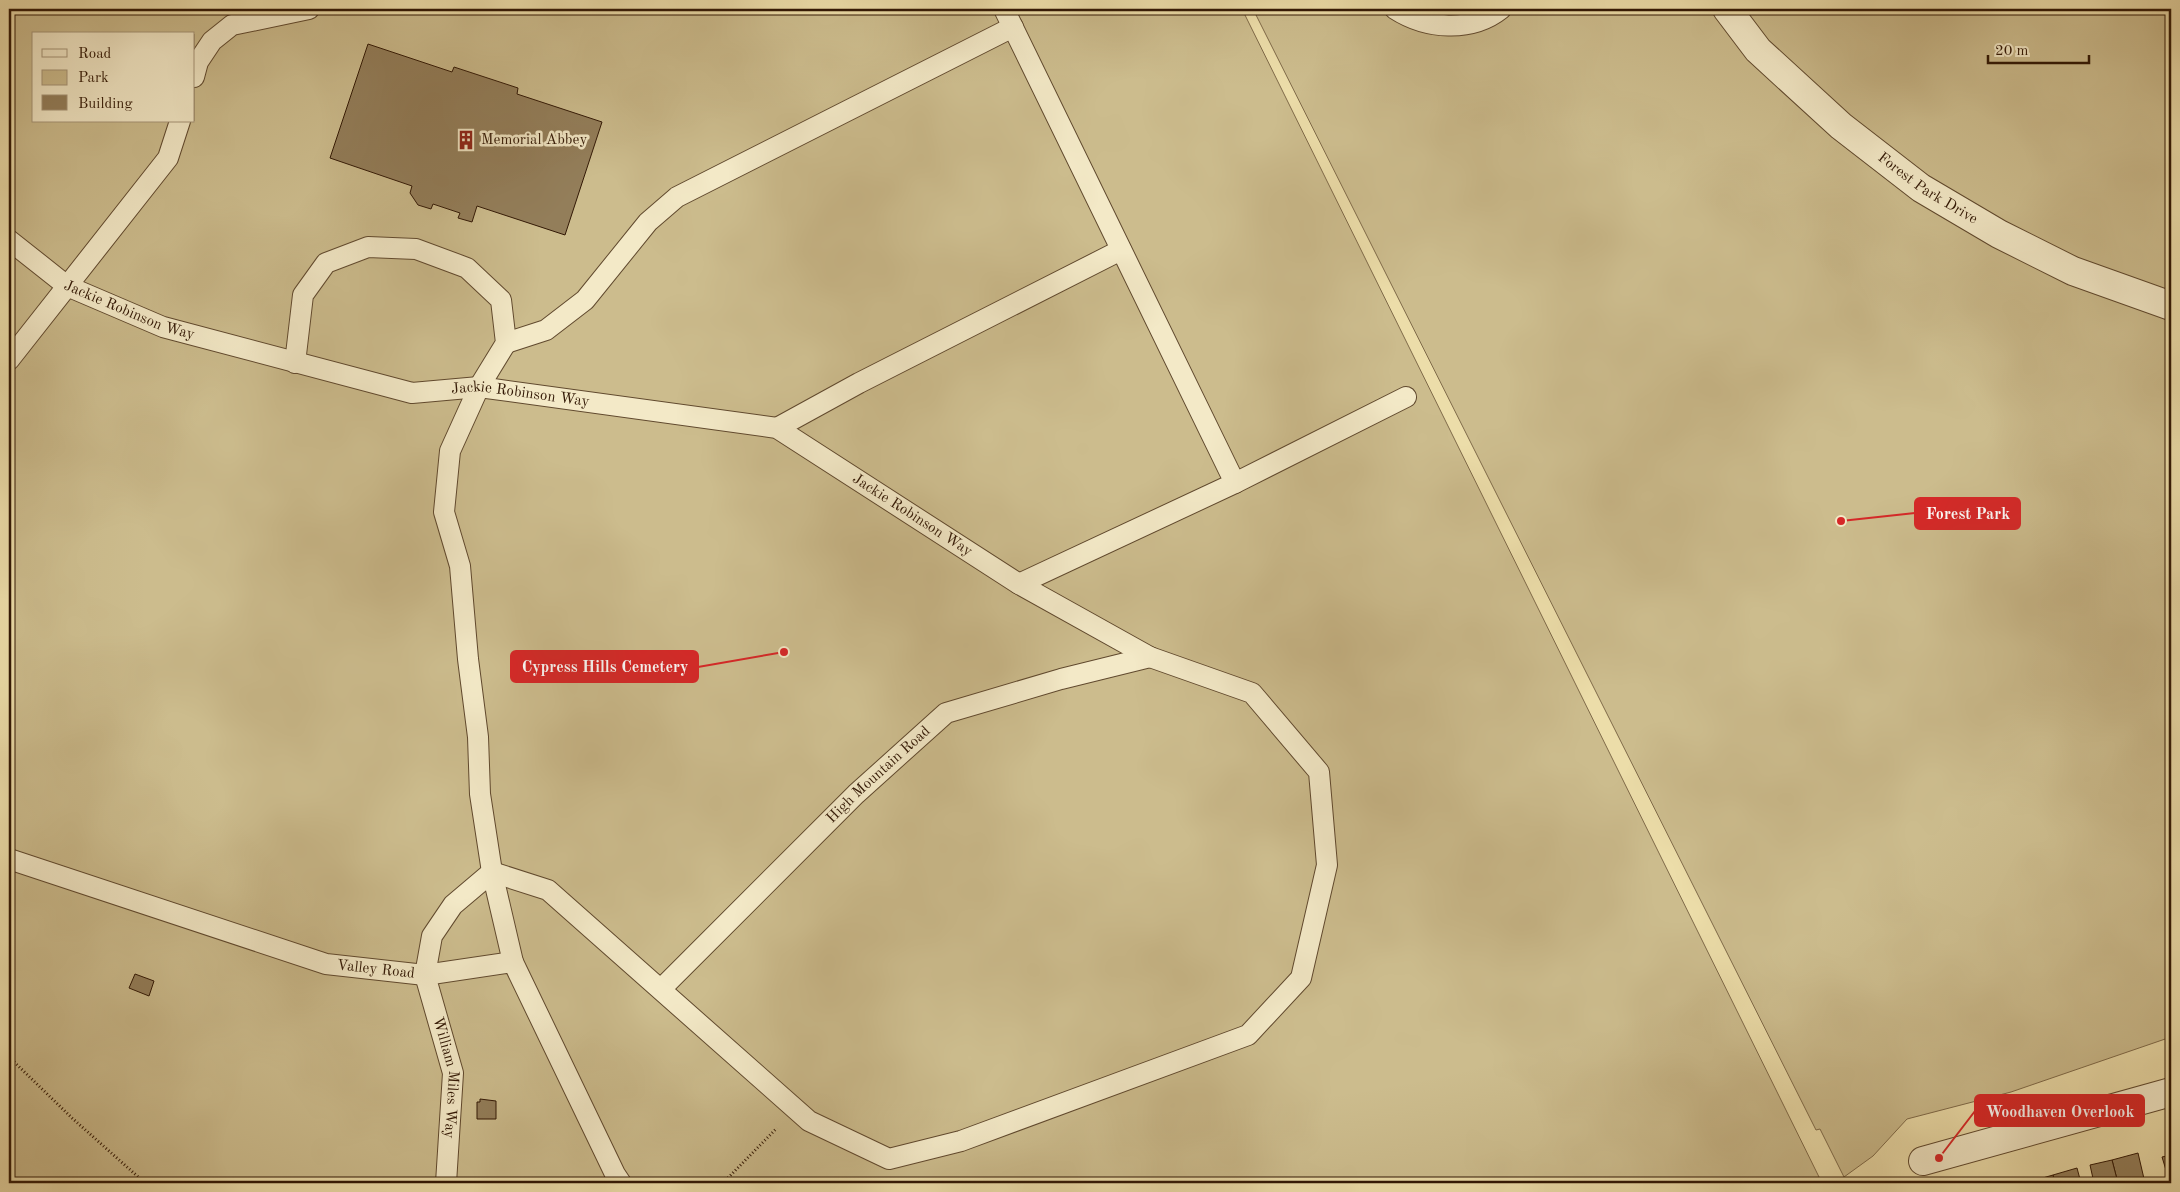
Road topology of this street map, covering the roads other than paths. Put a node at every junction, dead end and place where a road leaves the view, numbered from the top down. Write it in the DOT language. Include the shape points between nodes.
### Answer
graph roads {
  1 [pos="309,9"];
  2 [pos="1004,9"];
  3 [pos="1395,9"];
  4 [pos="1501,9"];
  5 [pos="1727,9"];
  6 [pos="1012,27"];
  7 [pos="195,73"];
  8 [pos="180,122"];
  9 [pos="9,240"];
  10 [pos="1121,250"];
  11 [pos="67,286"];
  12 [pos="2171,306"];
  13 [pos="506,343"];
  14 [pos="9,360"];
  15 [pos="295,363"];
  16 [pos="478,387"];
  17 [pos="1406,397"];
  18 [pos="777,428"];
  19 [pos="1234,483"];
  20 [pos="1018,584"];
  21 [pos="1150,657"];
  22 [pos="9,859"];
  23 [pos="492,872"];
  24 [pos="513,962"];
  25 [pos="425,975"];
  26 [pos="662,988"];
  27 [pos="2171,1092"];
  28 [pos="1923,1161"];
  29 [pos="446,1183"];
  30 [pos="622,1183"];
  1 -- 7 [label="lane" via="232,25 212,41 198,62"];
  2 -- 6 [label="lane"];
  3 -- 4 [label="lane" via="1409,18 1438,26 1468,24"];
  5 -- 12 [label="street, Forest Park Drive" via="1758,50 1841,126 1921,188 1999,234 2073,271"];
  6 -- 10 [label="lane"];
  6 -- 13 [label="lane" via="677,197 648,222 585,300 546,330"];
  8 -- 11 [label="lane" via="168,158"];
  9 -- 11 [label="lane, Jackie Robinson Way"];
  10 -- 18 [label="lane"];
  10 -- 19 [label="lane"];
  11 -- 14 [label="lane"];
  11 -- 15 [label="lane, Jackie Robinson Way" via="163,327"];
  13 -- 15 [label="lane" via="501,300 466,268 416,249 368,247 326,263 303,295"];
  13 -- 16 [label="lane"];
  15 -- 16 [label="lane, Jackie Robinson Way" via="412,393"];
  16 -- 18 [label="lane, Jackie Robinson Way"];
  16 -- 23 [label="lane" via="450,451 444,512 460,566 478,737 480,794"];
  17 -- 19 [label="lane"];
  18 -- 20 [label="lane, Jackie Robinson Way"];
  19 -- 20 [label="lane"];
  20 -- 21 [label="lane, Jackie Robinson Way"];
  21 -- 26 [label="lane, High Mountain Road" via="946,712 856,794"];
  21 -- 26 [label="lane, Jackie Robinson Way" via="1252,693 1319,772 1327,865 1301,978 1248,1035 961,1140 889,1158 809,1121"];
  22 -- 25 [label="lane, Valley Road" via="326,964"];
  23 -- 24 [label="lane"];
  23 -- 25 [label="lane" via="453,905 432,936"];
  23 -- 26 [label="lane, Jackie Robinson Way" via="548,890"];
  24 -- 25 [label="lane, Valley Road"];
  24 -- 30 [label="lane"];
  25 -- 29 [label="lane, William Miles Way" via="453,1074"];
  27 -- 28 [label="street"];
}
